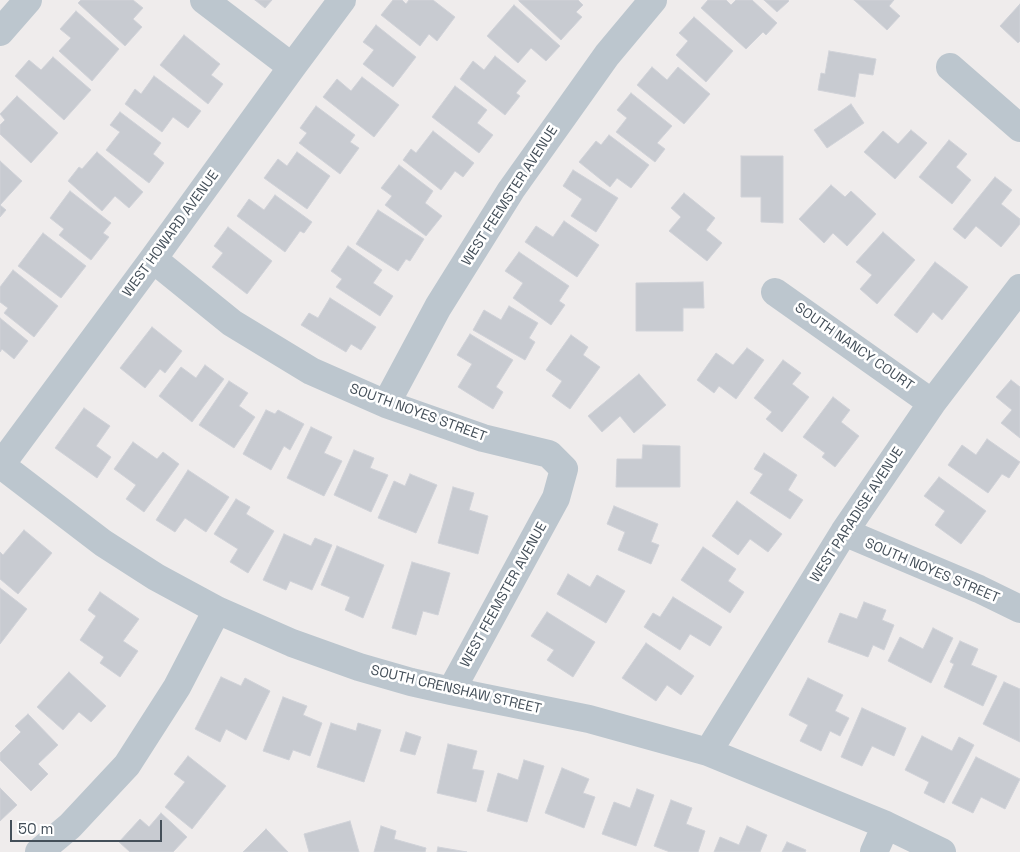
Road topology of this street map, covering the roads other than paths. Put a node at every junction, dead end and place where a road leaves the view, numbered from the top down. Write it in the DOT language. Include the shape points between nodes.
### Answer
graph roads {
  1 [pos="28,0"];
  2 [pos="204,0"];
  3 [pos="342,0"];
  4 [pos="653,0"];
  5 [pos="0,32"];
  6 [pos="292,67"];
  7 [pos="950,67"];
  8 [pos="1020,128"];
  9 [pos="154,259"];
  10 [pos="1020,288"];
  11 [pos="776,292"];
  12 [pos="932,403"];
  13 [pos="386,404"];
  14 [pos="1,466"];
  15 [pos="564,469"];
  16 [pos="844,532"];
  17 [pos="1020,609"];
  18 [pos="217,610"];
  19 [pos="451,691"];
  20 [pos="708,752"];
  21 [pos="886,825"];
  22 [pos="39,852"];
  23 [pos="874,852"];
  24 [pos="942,852"];
  1 -- 5 [label="street"];
  2 -- 6 [label="street"];
  3 -- 6 [label="street, WEST HOWARD AVENUE"];
  4 -- 13 [label="street, WEST FEEMSTER AVENUE" via="607,55 511,190 438,307"];
  6 -- 9 [label="street, WEST HOWARD AVENUE"];
  7 -- 8 [label="street"];
  9 -- 13 [label="street, SOUTH NOYES STREET" via="232,323 311,371"];
  9 -- 14 [label="street, WEST HOWARD AVENUE"];
  10 -- 12 [label="street, WEST PARADISE AVENUE"];
  11 -- 12 [label="street, SOUTH NANCY COURT"];
  12 -- 16 [label="street, WEST PARADISE AVENUE"];
  13 -- 15 [label="street, SOUTH NOYES STREET" via="483,438 549,454"];
  14 -- 18 [label="street, SOUTH CRENSHAW STREET" via="103,543"];
  15 -- 19 [label="street, WEST FEEMSTER AVENUE" via="556,498"];
  16 -- 17 [label="street, SOUTH NOYES STREET"];
  16 -- 20 [label="street, WEST PARADISE AVENUE"];
  18 -- 19 [label="street, SOUTH CRENSHAW STREET" via="292,643 359,667"];
  18 -- 22 [label="street" via="177,687 127,765 70,826"];
  19 -- 20 [label="street, SOUTH CRENSHAW STREET" via="589,719"];
  20 -- 21 [label="street, SOUTH CRENSHAW STREET"];
  21 -- 23 [label="street"];
  21 -- 24 [label="street, SOUTH CRENSHAW STREET"];
}
